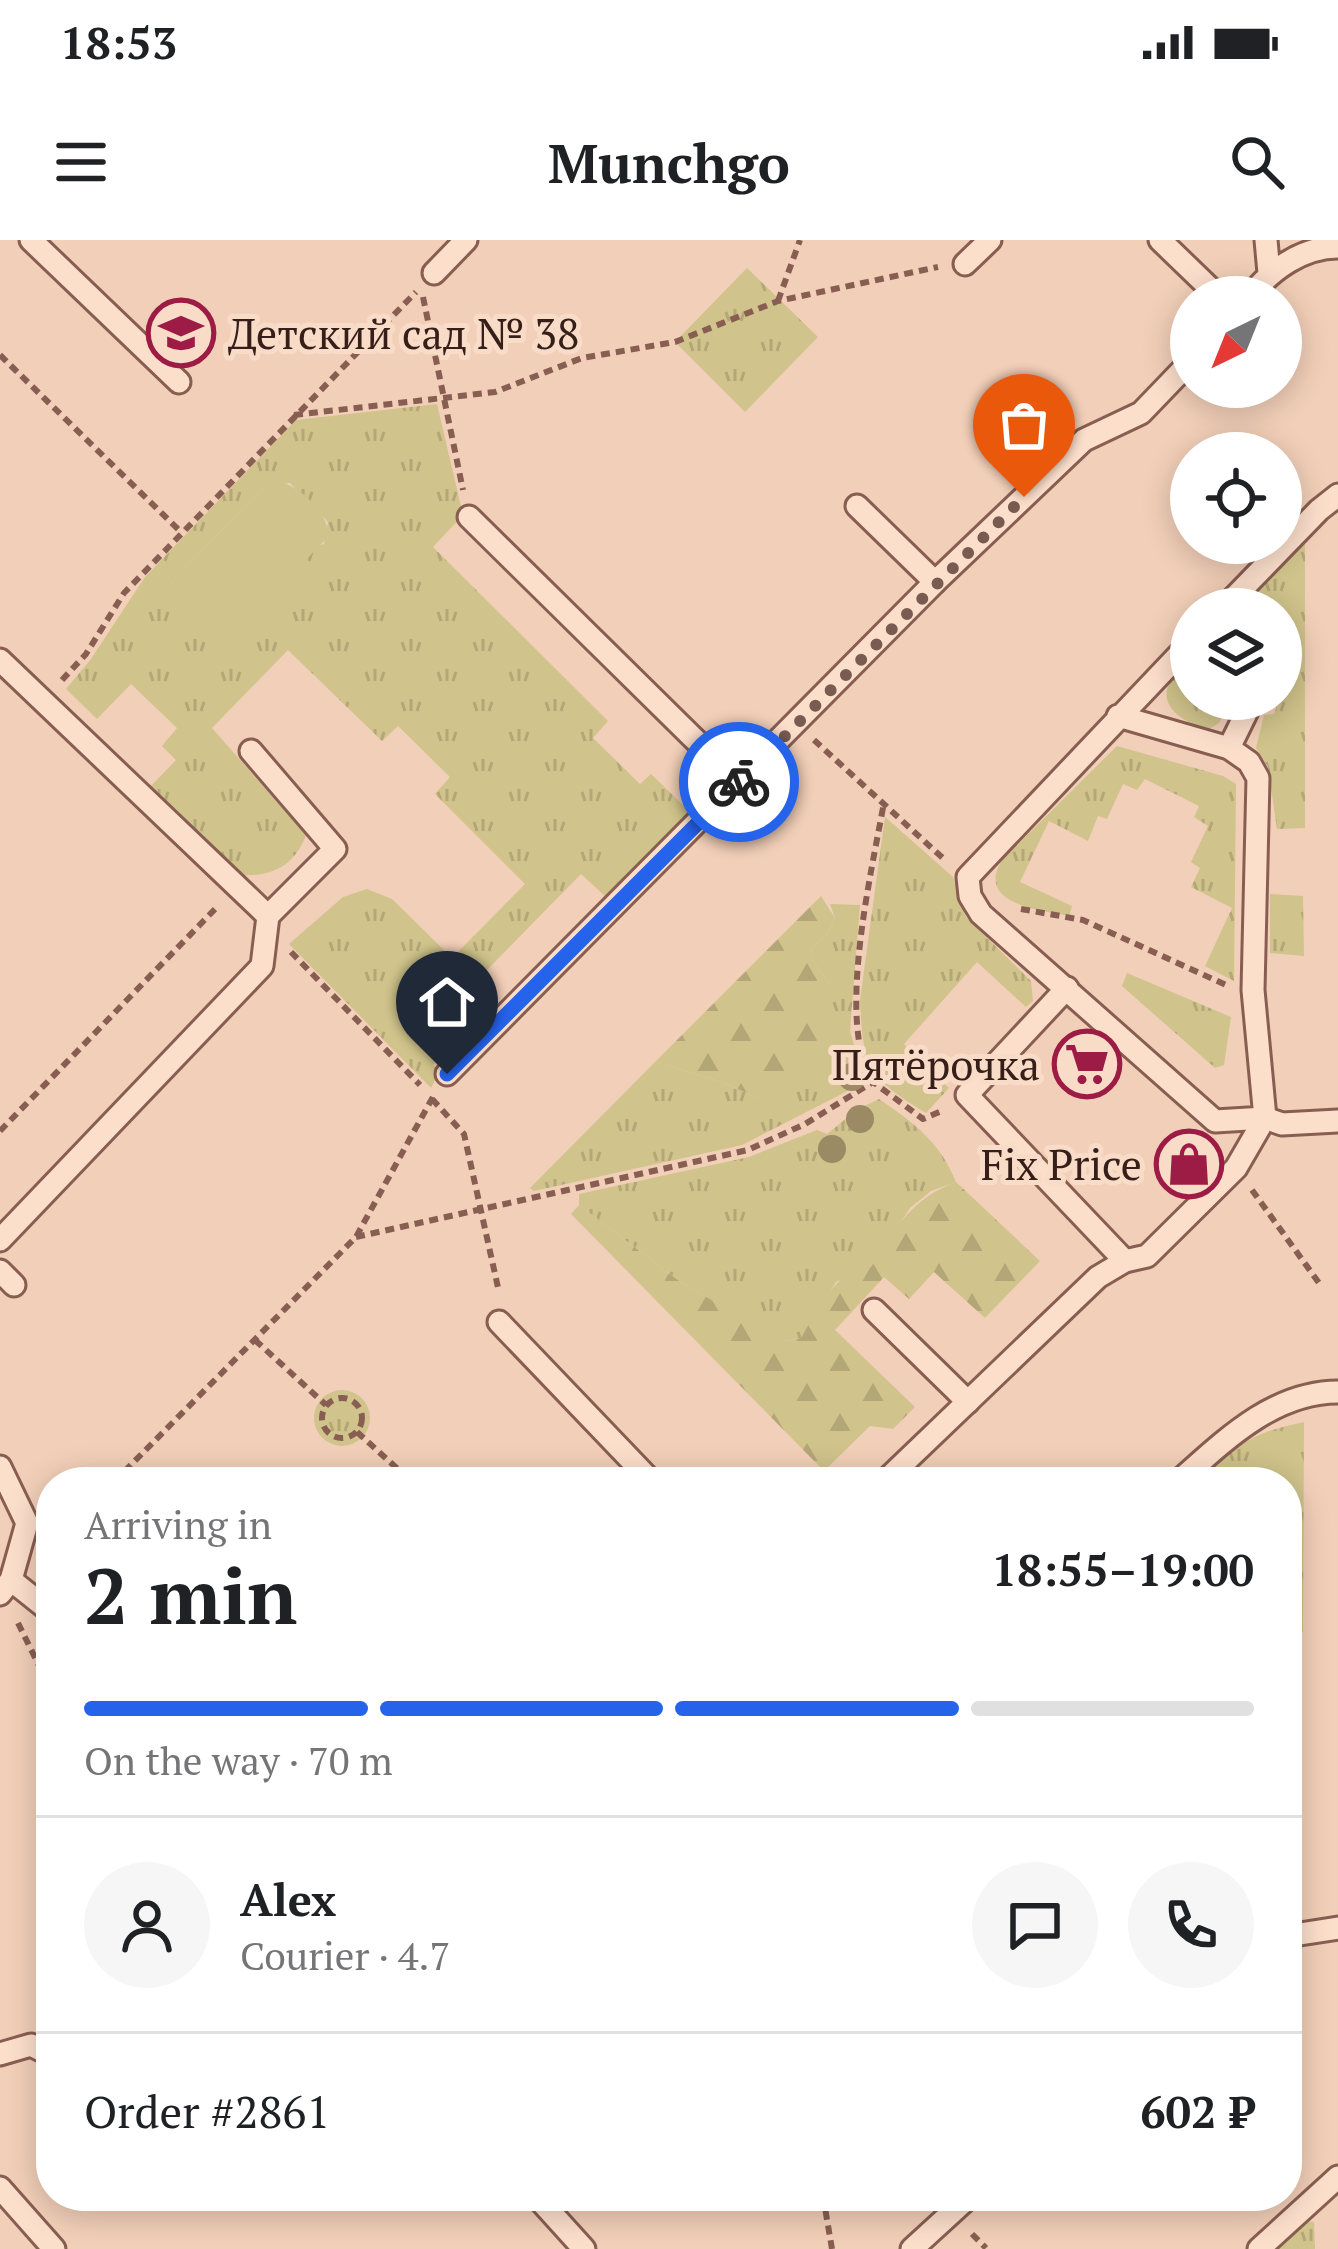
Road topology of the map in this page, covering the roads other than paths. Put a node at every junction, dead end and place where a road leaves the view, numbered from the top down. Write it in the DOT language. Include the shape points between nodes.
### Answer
graph roads {
  1 [pos="31,240"];
  2 [pos="466,240"];
  3 [pos="990,240"];
  4 [pos="1160,240"];
  5 [pos="1266,240"];
  6 [pos="1338,247"];
  7 [pos="965,264"];
  8 [pos="434,273"];
  9 [pos="1269,273"];
  10 [pos="1197,276"];
  11 [pos="1267,276"];
  12 [pos="179,382"];
  13 [pos="1170,383"];
  14 [pos="1338,495"];
  15 [pos="857,506"];
  16 [pos="469,517"];
  17 [pos="935,582"];
  18 [pos="1243,588"];
  19 [pos="0,660"];
  20 [pos="1170,663"];
  21 [pos="1118,716"];
  22 [pos="1243,720"];
  23 [pos="1229,748"];
  24 [pos="251,751"];
  25 [pos="739,783"];
  26 [pos="267,923"];
  27 [pos="1067,988"];
  28 [pos="447,1074"];
  29 [pos="1265,1118"];
  30 [pos="1338,1121"];
  31 [pos="0,1240"];
  32 [pos="1125,1261"];
  33 [pos="874,1310"];
  34 [pos="499,1322"];
  35 [pos="1338,1392"];
  36 [pos="968,1402"];
  37 [pos="0,1467"];
  38 [pos="638,1467"];
  39 [pos="900,1467"];
  40 [pos="1196,1467"];
  41 [pos="6,1587"];
  42 [pos="36,1604"];
  43 [pos="1338,1928"];
  44 [pos="1302,1934"];
  45 [pos="36,2048"];
  46 [pos="0,2054"];
  47 [pos="1338,2176"];
  48 [pos="0,2188"];
  49 [pos="1302,2209"];
  50 [pos="550,2211"];
  51 [pos="938,2211"];
  52 [pos="1300,2211"];
  53 [pos="54,2249"];
  54 [pos="584,2249"];
  55 [pos="912,2249"];
  56 [pos="1259,2249"];
  1 -- 12 [label="lane"];
  2 -- 8 [label="lane"];
  3 -- 7 [label="lane"];
  4 -- 10 [label="lane"];
  5 -- 9 [label="lane"];
  6 -- 9 [label="lane" via="1319,247"];
  9 -- 11 [label="lane"];
  13 -- 17 [label="lane" via="1141,413 1084,440"];
  14 -- 18 [label="lane"];
  15 -- 17 [label="lane"];
  16 -- 25 [label="lane"];
  17 -- 25 [label="lane"];
  19 -- 26 [label="lane"];
  20 -- 21 [label="lane"];
  21 -- 23 [label="lane"];
  21 -- 27 [label="lane" via="968,877 981,914"];
  22 -- 23 [label="lane"];
  23 -- 29 [label="lane" via="1258,778 1253,990"];
  24 -- 26 [label="lane" via="335,849"];
  25 -- 28 [label="lane"];
  26 -- 31 [label="lane" via="262,965"];
  27 -- 29 [label="lane" via="1215,1120"];
  27 -- 32 [label="lane" via="968,1095"];
  29 -- 30 [label="lane"];
  29 -- 32 [label="lane" via="1236,1168 1147,1256"];
  32 -- 36 [label="lane" via="1098,1276"];
  33 -- 36 [label="lane"];
  34 -- 38 [label="lane"];
  35 -- 40 [label="lane" via="1295,1396"];
  36 -- 39 [label="lane"];
  37 -- 41 [label="lane" via="27,1523"];
  41 -- 42 [label="lane"];
  43 -- 44 [label="lane"];
  45 -- 46 [label="lane"];
  47 -- 49 [label="lane"];
  48 -- 53 [label="lane"];
  50 -- 54 [label="lane"];
  51 -- 55 [label="lane"];
  52 -- 56 [label="lane"];
}
